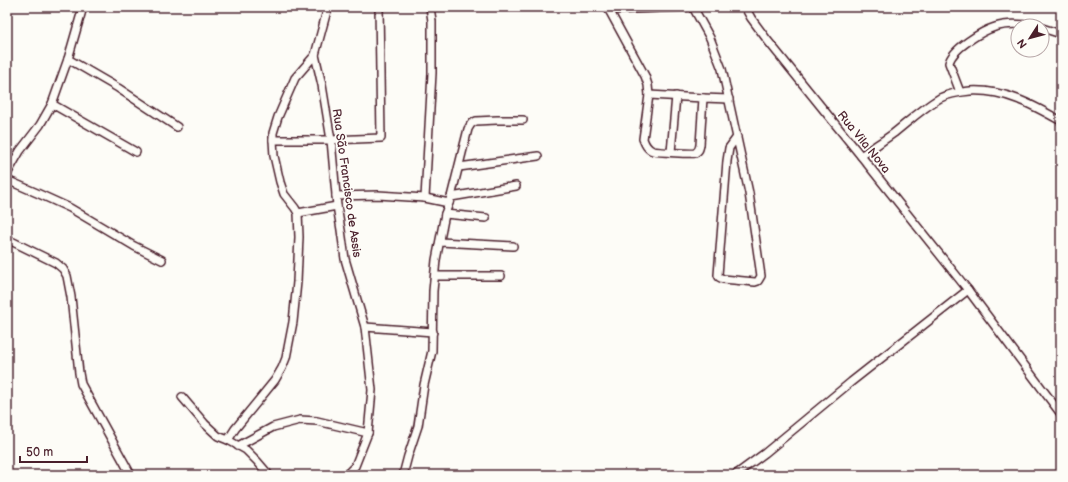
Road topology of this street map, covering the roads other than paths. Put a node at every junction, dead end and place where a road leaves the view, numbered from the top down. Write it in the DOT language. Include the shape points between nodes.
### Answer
graph roads {
  1 [pos="83,7"];
  2 [pos="328,7"];
  3 [pos="379,7"];
  4 [pos="430,7"];
  5 [pos="686,7"];
  6 [pos="693,7"];
  7 [pos="745,7"];
  8 [pos="609,8"];
  9 [pos="1010,24"];
  10 [pos="1050,31"];
  11 [pos="1061,34"];
  12 [pos="315,55"];
  13 [pos="68,59"];
  14 [pos="960,92"];
  15 [pos="649,95"];
  16 [pos="676,96"];
  17 [pos="703,98"];
  18 [pos="729,99"];
  19 [pos="52,104"];
  20 [pos="523,120"];
  21 [pos="1061,121"];
  22 [pos="177,127"];
  23 [pos="737,138"];
  24 [pos="273,140"];
  25 [pos="331,140"];
  26 [pos="136,152"];
  27 [pos="671,152"];
  28 [pos="538,156"];
  29 [pos="861,156"];
  30 [pos="459,167"];
  31 [pos="7,174"];
  32 [pos="7,180"];
  33 [pos="516,186"];
  34 [pos="336,196"];
  35 [pos="425,198"];
  36 [pos="450,200"];
  37 [pos="336,206"];
  38 [pos="298,213"];
  39 [pos="445,214"];
  40 [pos="486,218"];
  41 [pos="7,239"];
  42 [pos="440,242"];
  43 [pos="513,246"];
  44 [pos="162,260"];
  45 [pos="434,276"];
  46 [pos="501,276"];
  47 [pos="968,290"];
  48 [pos="365,327"];
  49 [pos="433,332"];
  50 [pos="182,397"];
  51 [pos="1061,414"];
  52 [pos="368,433"];
  53 [pos="228,440"];
  54 [pos="238,446"];
  55 [pos="131,475"];
  56 [pos="269,475"];
  57 [pos="346,475"];
  58 [pos="403,475"];
  59 [pos="735,475"];
  1 -- 13 [label="street"];
  2 -- 12 [label="street, Rua São Francisco de Assis"];
  3 -- 25 [label="street" via="381,138"];
  4 -- 35 [label="street" via="432,73"];
  5 -- 8 [label="street"];
  6 -- 18 [label="street" via="710,38 722,69"];
  7 -- 29 [label="street, Rua Vila Nova" via="768,41"];
  8 -- 15 [label="street" via="645,76"];
  9 -- 14 [label="street" via="996,27 977,36 951,56 949,63"];
  10 -- 11 [label="street"];
  12 -- 24 [label="street" via="296,78 278,117"];
  12 -- 25 [label="street, Rua São Francisco de Assis"];
  13 -- 19 [label="street"];
  13 -- 22 [label="street"];
  14 -- 21 [label="street" via="981,90 1006,95 1034,106"];
  14 -- 29 [label="street" via="941,98 925,108"];
  15 -- 16 [label="street"];
  15 -- 27 [label="street" via="645,144 653,151"];
  16 -- 17 [label="street"];
  16 -- 27 [label="street"];
  17 -- 18 [label="street"];
  17 -- 27 [label="street" via="699,150 694,153"];
  18 -- 23 [label="street"];
  19 -- 26 [label="street"];
  19 -- 31 [label="street" via="40,125 20,150"];
  20 -- 30 [label="street" via="473,122 468,129"];
  23 -- 23 [label="street" via="729,148 727,161 718,275 723,279 755,282 761,276 749,192"];
  24 -- 25 [label="street"];
  24 -- 38 [label="street" via="274,156 284,194"];
  25 -- 34 [label="street, Rua São Francisco de Assis"];
  28 -- 30 [label="street"];
  29 -- 47 [label="street, Rua Vila Nova"];
  30 -- 36 [label="street"];
  32 -- 44 [label="street" via="70,208"];
  33 -- 36 [label="street"];
  34 -- 35 [label="street"];
  34 -- 37 [label="street, Rua São Francisco de Assis"];
  35 -- 36 [label="street"];
  36 -- 39 [label="street"];
  37 -- 38 [label="street"];
  37 -- 48 [label="street, Rua São Francisco de Assis" via="345,259"];
  38 -- 53 [label="street" via="297,282 286,358 275,380"];
  39 -- 40 [label="street"];
  39 -- 42 [label="street"];
  41 -- 55 [label="street" via="56,263 67,276 82,384"];
  42 -- 43 [label="street"];
  42 -- 45 [label="street"];
  45 -- 46 [label="street"];
  45 -- 49 [label="street"];
  47 -- 51 [label="street, Rua Vila Nova"];
  47 -- 59 [label="street"];
  48 -- 49 [label="street"];
  48 -- 52 [label="street, Rua São Francisco de Assis" via="372,390"];
  49 -- 58 [label="street" via="432,351 418,426"];
  50 -- 53 [label="street" via="205,424 218,436"];
  52 -- 54 [label="street" via="317,421 300,420 273,427"];
  52 -- 57 [label="street, Rua São Francisco de Assis" via="354,466"];
  53 -- 54 [label="street"];
  54 -- 56 [label="street" via="246,450"];
}
